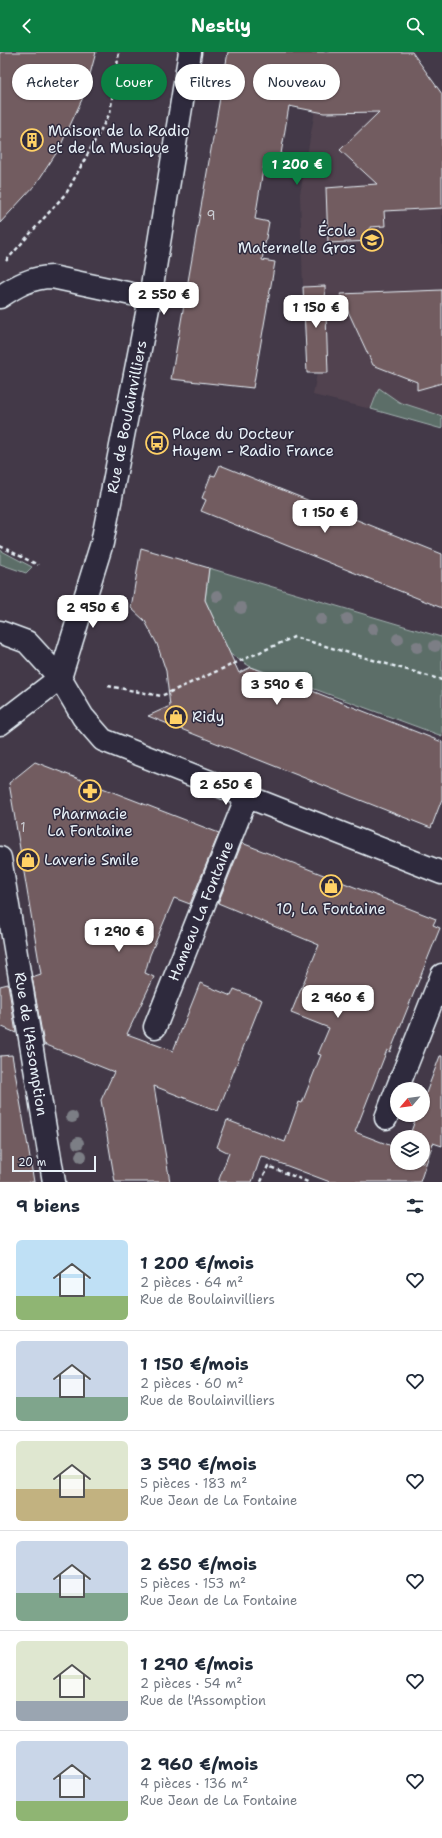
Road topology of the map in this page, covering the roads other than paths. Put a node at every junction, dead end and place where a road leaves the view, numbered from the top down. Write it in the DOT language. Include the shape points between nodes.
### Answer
graph roads {
  1 [pos="190,52"];
  2 [pos="0,297"];
  3 [pos="150,298"];
  4 [pos="0,632"];
  5 [pos="60,678"];
  6 [pos="0,724"];
  7 [pos="247,796"];
  8 [pos="0,858"];
  9 [pos="442,873"];
  10 [pos="442,975"];
  11 [pos="155,1027"];
  12 [pos="400,1082"];
  13 [pos="390,1107"];
  14 [pos="386,1118"];
  15 [pos="54,1182"];
  1 -- 3 [label="street, Rue de Boulainvilliers"];
  2 -- 3 [label="street" via="21,284 40,277"];
  3 -- 5 [label="street, Rue de Boulainvilliers" via="102,543"];
  4 -- 5 [label="street" via="27,642"];
  5 -- 6 [label="street"];
  5 -- 7 [label="street" via="83,717 103,740"];
  7 -- 9 [label="street"];
  7 -- 11 [label="street, Hameau La Fontaine"];
  8 -- 15 [label="street, Rue de l'Assomption"];
  10 -- 12 [label="street"];
  13 -- 14 [label="street"];
}
